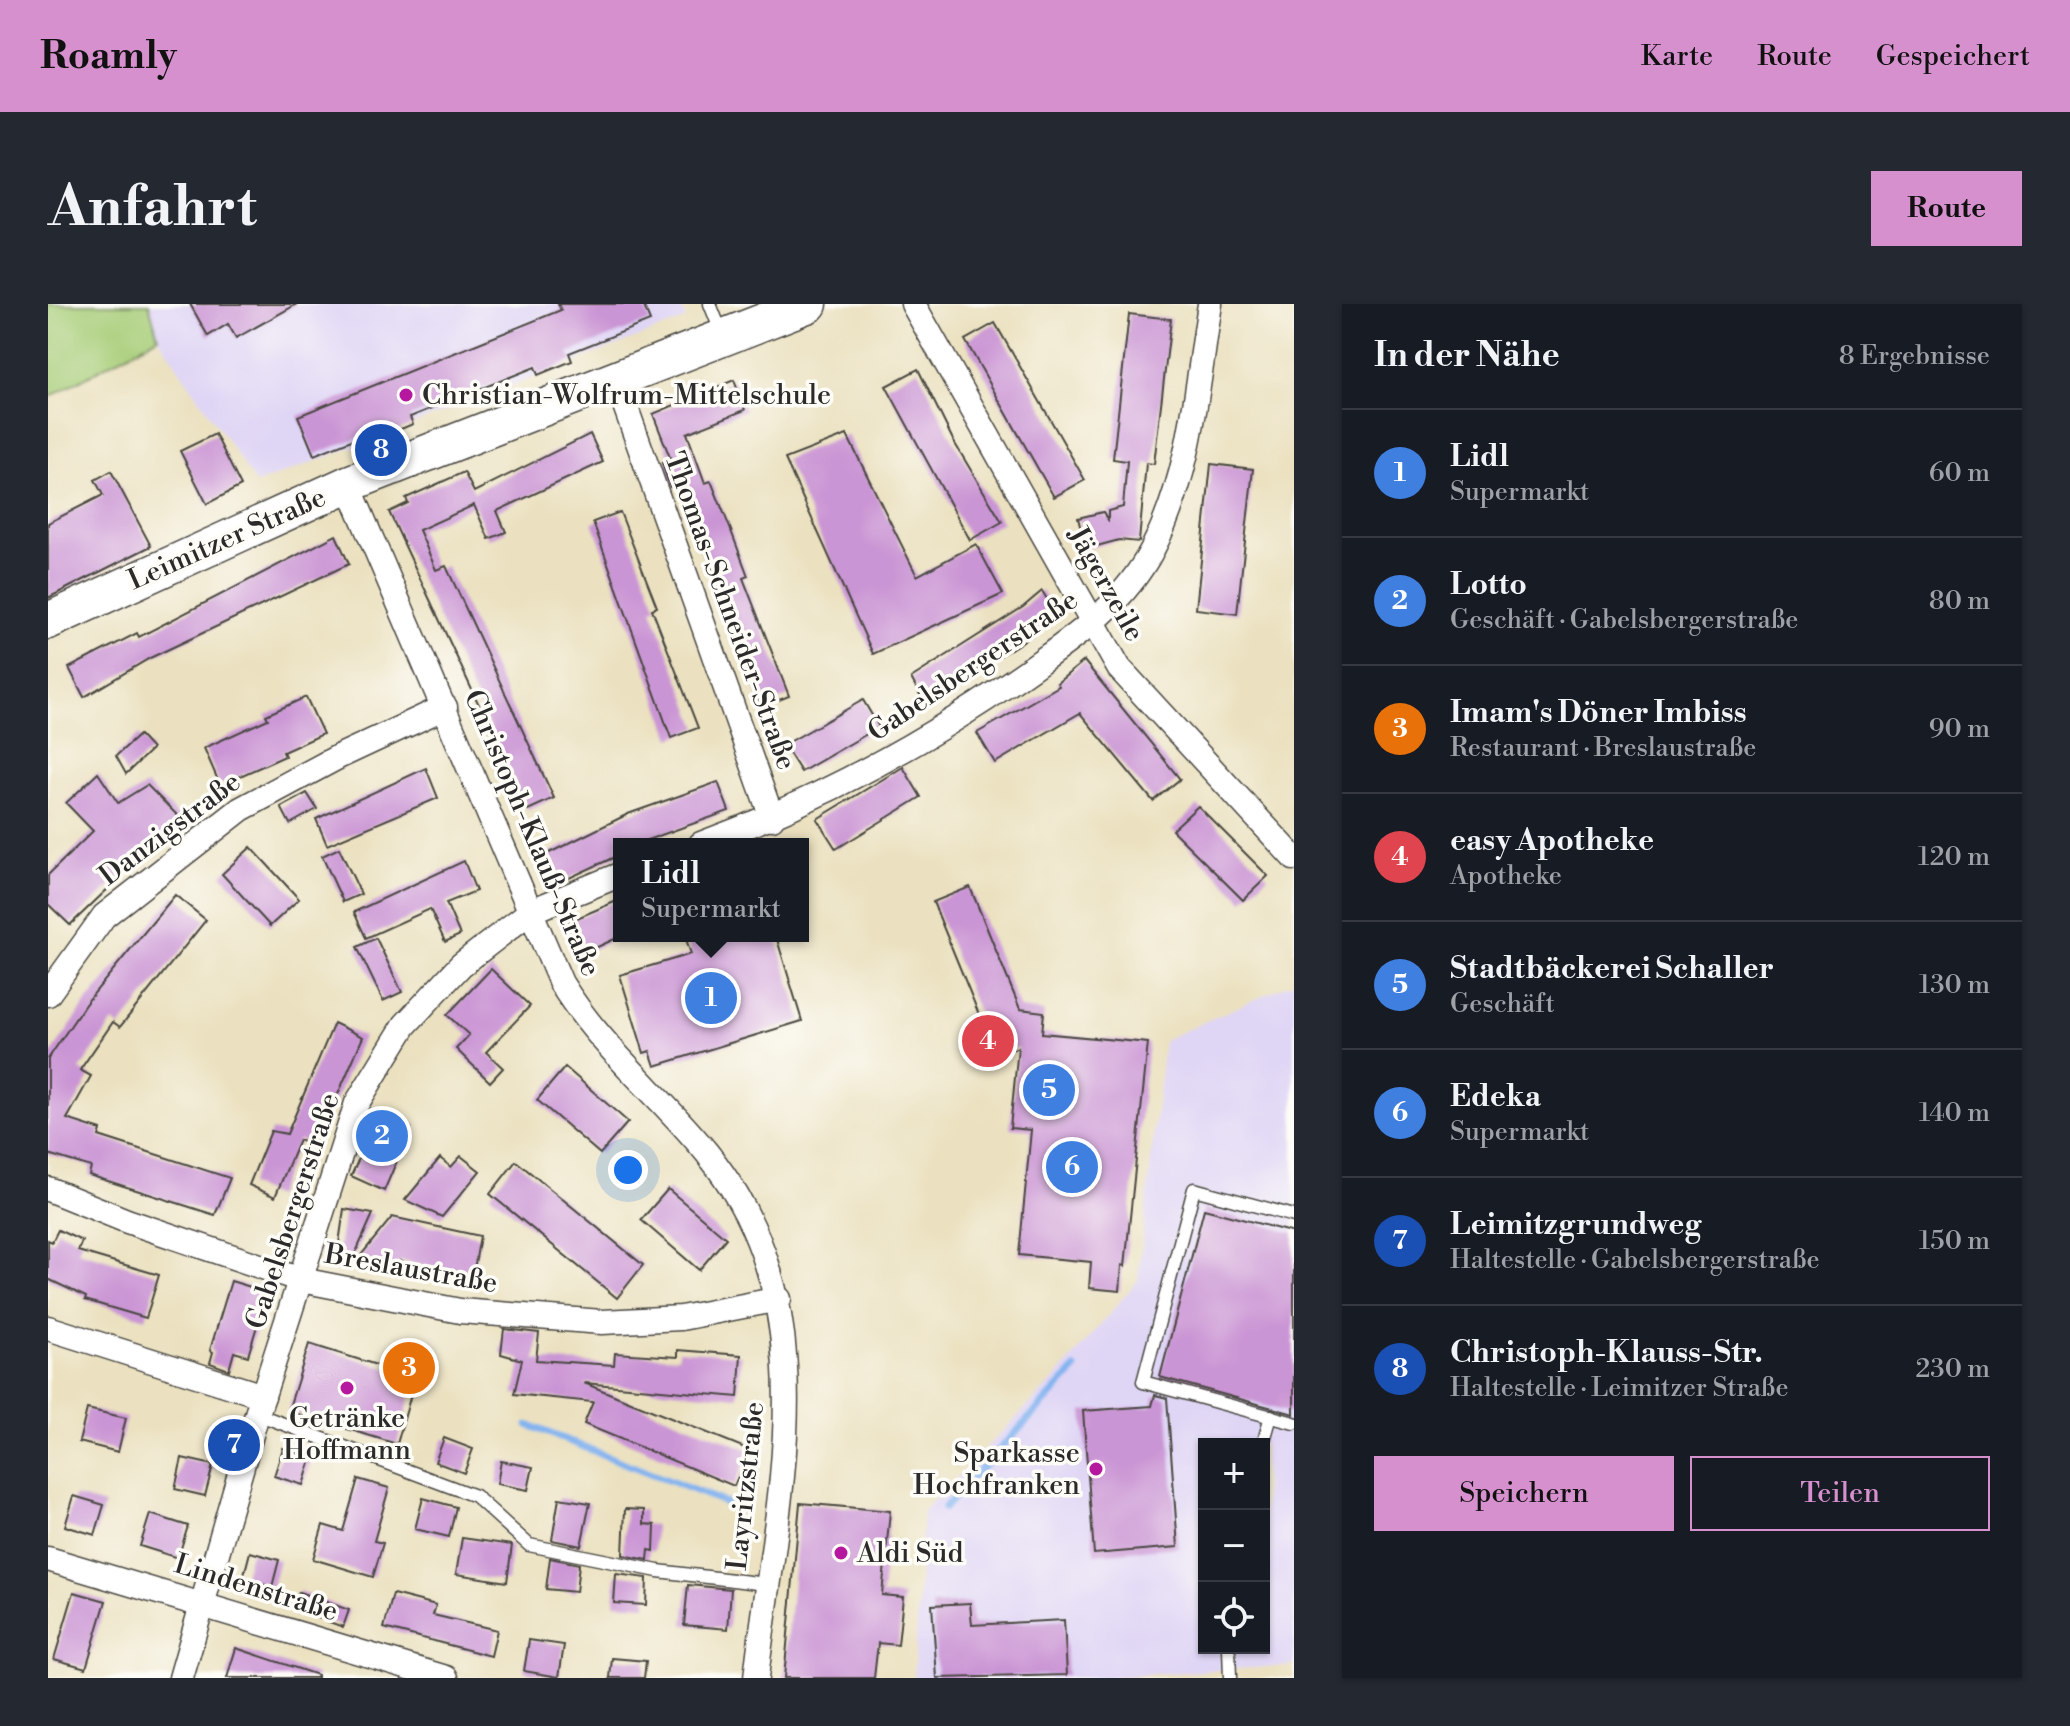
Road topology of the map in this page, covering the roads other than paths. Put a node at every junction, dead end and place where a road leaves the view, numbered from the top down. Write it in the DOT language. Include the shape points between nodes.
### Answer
graph roads {
  1 [pos="710,304"];
  2 [pos="809,304"];
  3 [pos="913,304"];
  4 [pos="1210,304"];
  5 [pos="724,338"];
  6 [pos="616,380"];
  7 [pos="348,484"];
  8 [pos="48,621"];
  9 [pos="1092,625"];
  10 [pos="445,707"];
  11 [pos="772,818"];
  12 [pos="717,838"];
  13 [pos="1294,858"];
  14 [pos="613,877"];
  15 [pos="531,911"];
  16 [pos="48,994"];
  17 [pos="48,1189"];
  18 [pos="1294,1216"];
  19 [pos="301,1280"];
  20 [pos="779,1299"];
  21 [pos="48,1328"];
  22 [pos="260,1405"];
  23 [pos="1271,1416"];
  24 [pos="1294,1423"];
  25 [pos="1265,1438"];
  26 [pos="48,1559"];
  27 [pos="766,1584"];
  28 [pos="201,1602"];
  29 [pos="1229,1654"];
  30 [pos="181,1678"];
  31 [pos="446,1678"];
  32 [pos="756,1678"];
  33 [pos="1230,1678"];
  1 -- 5 [label="lane"];
  2 -- 5 [label="street, Leimitzer Straße"];
  3 -- 9 [label="street, Jägerzeile"];
  4 -- 9 [label="street, Gabelsbergerstraße" via="1184,468 1153,549 1127,590"];
  5 -- 6 [label="street, Leimitzer Straße"];
  6 -- 7 [label="street, Leimitzer Straße"];
  6 -- 11 [label="street, Thomas-Schneider-Straße"];
  7 -- 8 [label="street, Leimitzer Straße"];
  7 -- 10 [label="street, Christoph-Klauß-Straße"];
  9 -- 11 [label="street, Gabelsbergerstraße" via="988,699 879,765"];
  9 -- 13 [label="street, Jägerzeile" via="1119,668"];
  10 -- 15 [label="street, Christoph-Klauß-Straße"];
  10 -- 16 [label="street, Danzigstraße" via="241,809 104,916"];
  11 -- 12 [label="street, Gabelsbergerstraße"];
  14 -- 15 [label="street, Gabelsbergerstraße"];
  15 -- 19 [label="street, Gabelsbergerstraße" via="461,965 405,1025 357,1103"];
  15 -- 20 [label="street, Christoph-Klauß-Straße" via="561,983 580,1013 707,1153 745,1207"];
  17 -- 19 [label="street, Breslaustraße"];
  18 -- 23 [label="lane" via="1194,1189 1143,1382"];
  19 -- 20 [label="street, Breslaustraße" via="490,1315 602,1322 681,1318"];
  19 -- 22 [label="street, Gabelsbergerstraße"];
  20 -- 27 [label="street, Layritzstraße" via="787,1397"];
  21 -- 22 [label="street"];
  22 -- 27 [label="lane" via="475,1496 529,1545 658,1571"];
  22 -- 28 [label="street, Gabelsbergerstraße"];
  23 -- 24 [label="lane"];
  23 -- 25 [label="lane"];
  26 -- 28 [label="street, Lindenstraße"];
  27 -- 32 [label="street, Layritzstraße"];
  28 -- 30 [label="street, Gabelsbergerstraße"];
  28 -- 31 [label="street, Lindenstraße"];
  29 -- 33 [label="lane"];
}
